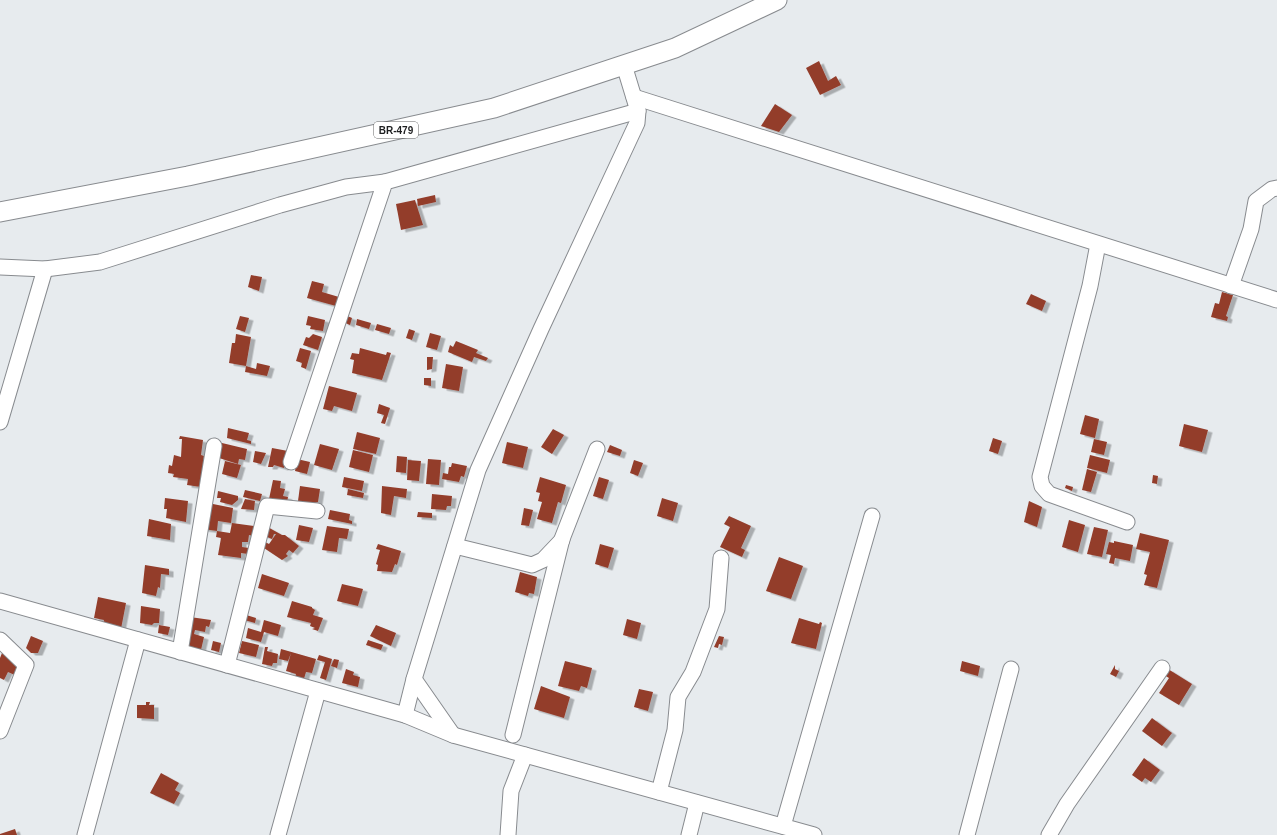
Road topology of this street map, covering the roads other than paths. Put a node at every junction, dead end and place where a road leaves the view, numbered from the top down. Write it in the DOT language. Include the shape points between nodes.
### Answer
graph roads {
  1 [pos="777,0"];
  2 [pos="624,65"];
  3 [pos="636,104"];
  4 [pos="385,182"];
  5 [pos="1277,188"];
  6 [pos="0,212"];
  7 [pos="1098,244"];
  8 [pos="0,267"];
  9 [pos="45,269"];
  10 [pos="1230,286"];
  11 [pos="1277,300"];
  12 [pos="0,422"];
  13 [pos="214,446"];
  14 [pos="597,449"];
  15 [pos="291,462"];
  16 [pos="317,511"];
  17 [pos="872,516"];
  18 [pos="1127,522"];
  19 [pos="562,539"];
  20 [pos="455,546"];
  21 [pos="721,558"];
  22 [pos="0,601"];
  23 [pos="0,640"];
  24 [pos="138,640"];
  25 [pos="180,652"];
  26 [pos="227,665"];
  27 [pos="1162,668"];
  28 [pos="1011,669"];
  29 [pos="414,679"];
  30 [pos="318,691"];
  31 [pos="405,716"];
  32 [pos="0,731"];
  33 [pos="453,735"];
  34 [pos="513,735"];
  35 [pos="525,755"];
  36 [pos="659,792"];
  37 [pos="697,803"];
  38 [pos="783,826"];
  39 [pos="85,835"];
  40 [pos="278,835"];
  41 [pos="508,835"];
  42 [pos="689,835"];
  43 [pos="814,835"];
  44 [pos="967,835"];
  45 [pos="1049,835"];
  1 -- 2 [label="main road, BR-479" via="675,48"];
  2 -- 3 [label="street"];
  2 -- 6 [label="main road, BR-479" via="494,108 188,176"];
  3 -- 4 [label="street"];
  3 -- 7 [label="street"];
  3 -- 20 [label="street" via="637,123 540,329 478,470"];
  4 -- 9 [label="street" via="346,187 280,205 100,262"];
  4 -- 15 [label="street"];
  5 -- 10 [label="street" via="1256,201 1251,229"];
  7 -- 10 [label="street"];
  7 -- 18 [label="street" via="1090,286 1040,477 1042,486 1048,494"];
  8 -- 9 [label="street"];
  9 -- 12 [label="street"];
  10 -- 11 [label="street"];
  13 -- 25 [label="street"];
  14 -- 19 [label="street"];
  16 -- 26 [label="street" via="267,506"];
  17 -- 38 [label="street"];
  19 -- 20 [label="street" via="543,560 532,565"];
  19 -- 34 [label="street"];
  20 -- 29 [label="street"];
  21 -- 36 [label="street" via="717,609 693,672 678,697 675,730"];
  22 -- 24 [label="street"];
  23 -- 32 [label="street" via="26,665"];
  24 -- 25 [label="street"];
  24 -- 39 [label="street"];
  25 -- 26 [label="street"];
  26 -- 30 [label="street"];
  27 -- 45 [label="street" via="1067,804"];
  28 -- 44 [label="street"];
  29 -- 31 [label="street"];
  29 -- 33 [label="street"];
  30 -- 31 [label="street"];
  30 -- 40 [label="street"];
  31 -- 33 [label="street"];
  33 -- 35 [label="street"];
  35 -- 36 [label="street"];
  35 -- 41 [label="street" via="511,791"];
  36 -- 37 [label="street"];
  37 -- 38 [label="street"];
  37 -- 42 [label="street"];
  38 -- 43 [label="street"];
}
